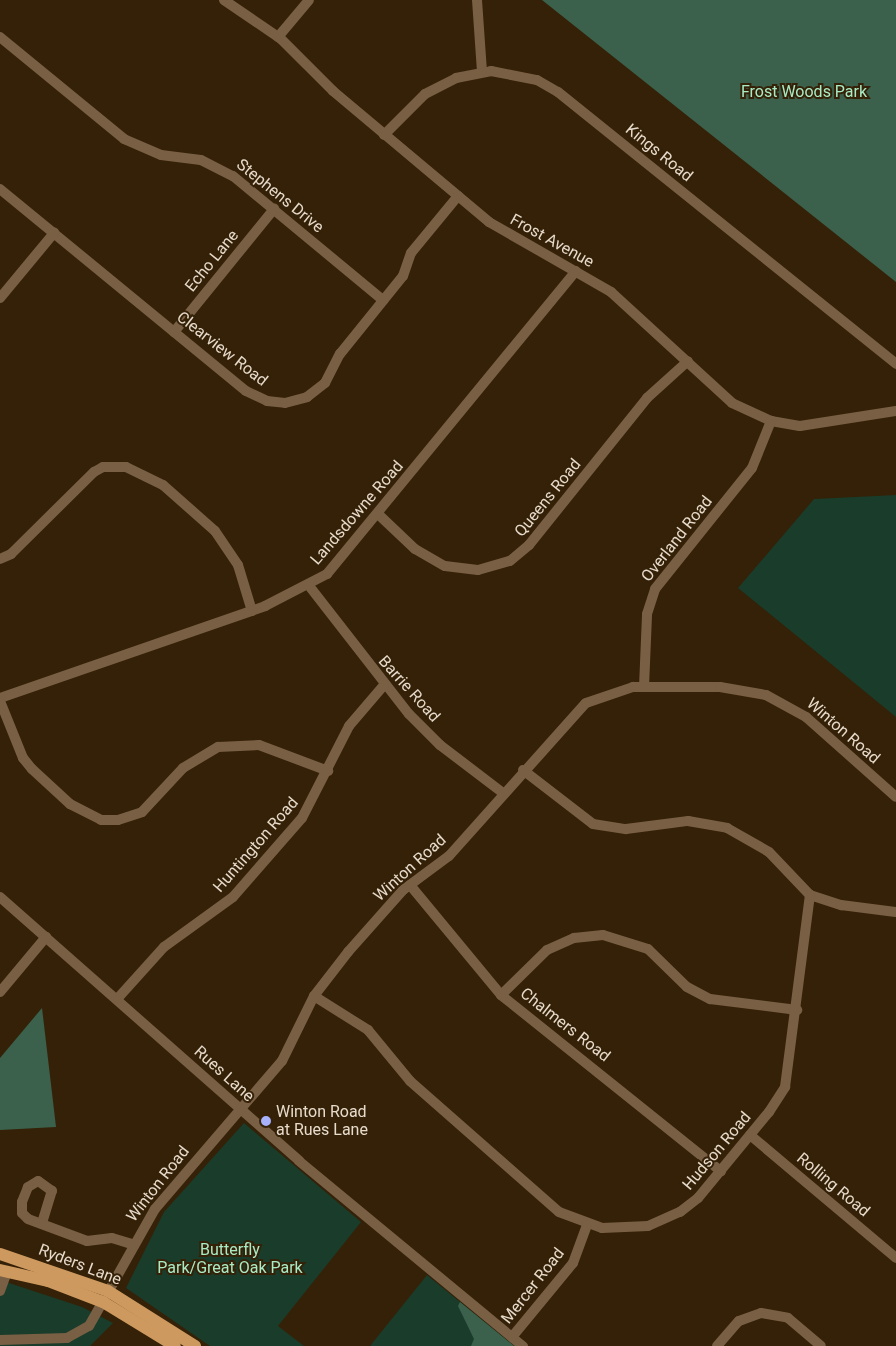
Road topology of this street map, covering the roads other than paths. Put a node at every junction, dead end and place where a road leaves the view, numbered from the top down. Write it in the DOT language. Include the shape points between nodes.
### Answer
graph roads {
  1 [pos="224,0"];
  2 [pos="309,0"];
  3 [pos="477,0"];
  4 [pos="278,37"];
  5 [pos="2,43"];
  6 [pos="482,72"];
  7 [pos="384,134"];
  8 [pos="0,189"];
  9 [pos="458,196"];
  10 [pos="274,210"];
  11 [pos="54,233"];
  12 [pos="576,270"];
  13 [pos="0,298"];
  14 [pos="383,300"];
  15 [pos="174,332"];
  16 [pos="688,361"];
  17 [pos="896,364"];
  18 [pos="896,411"];
  19 [pos="771,421"];
  20 [pos="378,514"];
  21 [pos="0,559"];
  22 [pos="310,587"];
  23 [pos="252,611"];
  24 [pos="384,685"];
  25 [pos="644,687"];
  26 [pos="0,699"];
  27 [pos="523,770"];
  28 [pos="328,771"];
  29 [pos="503,793"];
  30 [pos="896,797"];
  31 [pos="410,885"];
  32 [pos="810,895"];
  33 [pos="0,897"];
  34 [pos="896,912"];
  35 [pos="46,937"];
  36 [pos="0,992"];
  37 [pos="502,995"];
  38 [pos="314,996"];
  39 [pos="118,998"];
  40 [pos="797,1010"];
  41 [pos="239,1109"];
  42 [pos="750,1136"];
  43 [pos="721,1171"];
  44 [pos="42,1224"];
  45 [pos="587,1225"];
  46 [pos="132,1244"];
  47 [pos="0,1254"];
  48 [pos="896,1258"];
  49 [pos="3,1271"];
  50 [pos="0,1291"];
  51 [pos="105,1296"];
  52 [pos="512,1337"];
  53 [pos="0,1340"];
  54 [pos="43,1344"];
  55 [pos="175,1346"];
  56 [pos="195,1346"];
  57 [pos="523,1346"];
  58 [pos="717,1346"];
  59 [pos="821,1346"];
  1 -- 4 [label="street, Frost Avenue"];
  2 -- 4 [label="street"];
  3 -- 6 [label="street"];
  4 -- 7 [label="street, Frost Avenue"];
  5 -- 10 [label="street, Stephens Drive" via="124,139 160,155 213,164"];
  6 -- 7 [label="street, Kings Road" via="434,88"];
  6 -- 17 [label="street, Kings Road" via="526,76 558,92"];
  7 -- 9 [label="street, Frost Avenue"];
  8 -- 11 [label="street, Clearview Road"];
  9 -- 12 [label="street, Frost Avenue" via="506,234"];
  9 -- 14 [label="street, Clearview Road" via="412,253 403,276"];
  10 -- 14 [label="street, Stephens Drive"];
  10 -- 15 [label="street, Echo Lane"];
  11 -- 13 [label="street"];
  11 -- 15 [label="street, Clearview Road"];
  12 -- 16 [label="street, Frost Avenue" via="610,292"];
  12 -- 20 [label="street, Landsdowne Road"];
  14 -- 15 [label="street, Clearview Road" via="340,354 321,387 290,403 273,403 251,394"];
  16 -- 19 [label="street, Frost Avenue" via="726,399"];
  16 -- 20 [label="street, Queens Road" via="647,398 529,545 510,561 478,570 446,566 415,549"];
  18 -- 19 [label="street, Frost Avenue" via="815,426"];
  19 -- 25 [label="street, Overland Road" via="752,468 655,589 646,614"];
  20 -- 22 [label="street, Landsdowne Road" via="346,555"];
  21 -- 23 [label="street" via="11,554 94,472 103,467 126,467 163,485 215,531 238,565"];
  22 -- 23 [label="street, Landsdowne Road"];
  22 -- 24 [label="street, Barrie Road"];
  23 -- 26 [label="street, Landsdowne Road"];
  24 -- 28 [label="street, Huntington Road" via="349,726"];
  24 -- 29 [label="street, Barrie Road" via="440,745"];
  25 -- 27 [label="street, Winton Road" via="614,690 586,703"];
  25 -- 30 [label="street, Winton Road" via="736,688 780,701 806,717"];
  26 -- 28 [label="street" via="23,758 32,769 70,804 101,820 118,820 142,812 183,768 218,747 259,745"];
  27 -- 29 [label="street, Winton Road"];
  27 -- 32 [label="street" via="578,816 601,826 626,829 688,820 748,837 805,884"];
  28 -- 39 [label="street, Huntington Road" via="302,818 233,897 164,947"];
  29 -- 31 [label="street, Winton Road" via="449,856"];
  31 -- 37 [label="street, Chalmers Road"];
  31 -- 38 [label="street, Winton Road"];
  32 -- 34 [label="street" via="841,905"];
  32 -- 40 [label="street, Hudson Road"];
  33 -- 35 [label="street, Rues Lane"];
  35 -- 36 [label="street"];
  35 -- 39 [label="street, Rues Lane"];
  37 -- 40 [label="street" via="547,950 574,938 603,935 648,949 687,987 710,999"];
  37 -- 43 [label="street, Chalmers Road"];
  38 -- 41 [label="street, Winton Road" via="294,1044"];
  38 -- 45 [label="street, Hudson Road" via="368,1030 410,1081 550,1205"];
  39 -- 41 [label="street, Rues Lane"];
  40 -- 42 [label="street, Hudson Road" via="785,1087"];
  41 -- 46 [label="street, Winton Road" via="155,1209"];
  41 -- 52 [label="street, Rues Lane"];
  42 -- 43 [label="street, Hudson Road"];
  42 -- 48 [label="street, Rolling Road"];
  43 -- 45 [label="street, Hudson Road" via="690,1205 660,1222 625,1230"];
  44 -- 46 [label="street" via="88,1241 112,1238"];
  45 -- 52 [label="street, Mercer Road" via="573,1263"];
  46 -- 51 [label="street, Winton Road"];
  47 -- 51 [label="main road, Ryders Lane"];
  49 -- 50 [label="street"];
  49 -- 51 [label="main road, Ryders Lane"];
  51 -- 54 [label="street, Winton Road" via="82,1333"];
  51 -- 55 [label="main road, Ryders Lane"];
  51 -- 56 [label="main road, Ryders Lane"];
  52 -- 57 [label="street, Rues Lane"];
  53 -- 54 [label="street, Winton Road"];
  58 -- 59 [label="street" via="732,1327 752,1314 770,1312 794,1322"];
}
